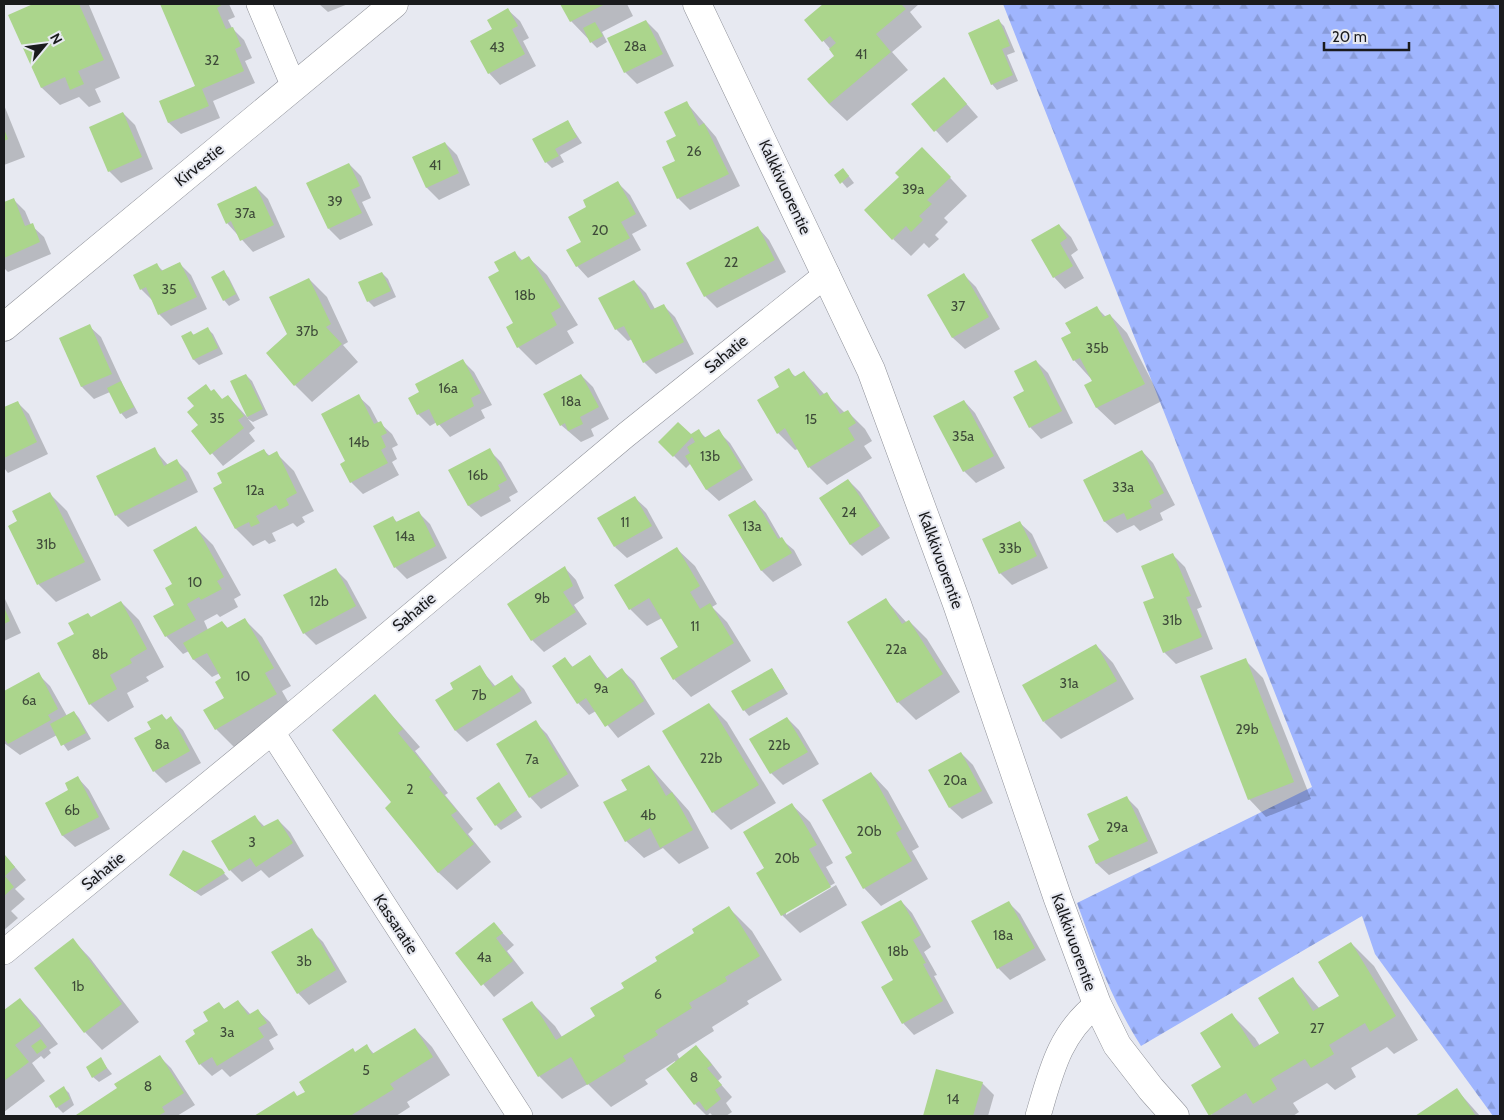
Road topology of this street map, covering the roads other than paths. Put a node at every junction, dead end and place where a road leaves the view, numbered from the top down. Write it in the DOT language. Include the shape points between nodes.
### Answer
graph roads {
  1 [pos="259,4"];
  2 [pos="394,4"];
  3 [pos="697,4"];
  4 [pos="294,87"];
  5 [pos="827,274"];
  6 [pos="4,327"];
  7 [pos="272,732"];
  8 [pos="4,952"];
  9 [pos="1097,1004"];
  10 [pos="520,1116"];
  11 [pos="1038,1116"];
  12 [pos="1175,1116"];
  1 -- 4 [label="street"];
  2 -- 4 [label="street, Kirvestie"];
  3 -- 5 [label="street, Kalkkivuorentie"];
  4 -- 6 [label="street, Kirvestie"];
  5 -- 7 [label="street, Sahatie" via="626,435"];
  5 -- 9 [label="street, Kalkkivuorentie" via="871,370 900,448"];
  7 -- 8 [label="street, Sahatie"];
  7 -- 10 [label="street, Kassaratie"];
  9 -- 11 [label="street" via="1080,1017 1062,1044"];
  9 -- 12 [label="street, Kalkkivuorentie" via="1117,1044 1150,1089"];
}
